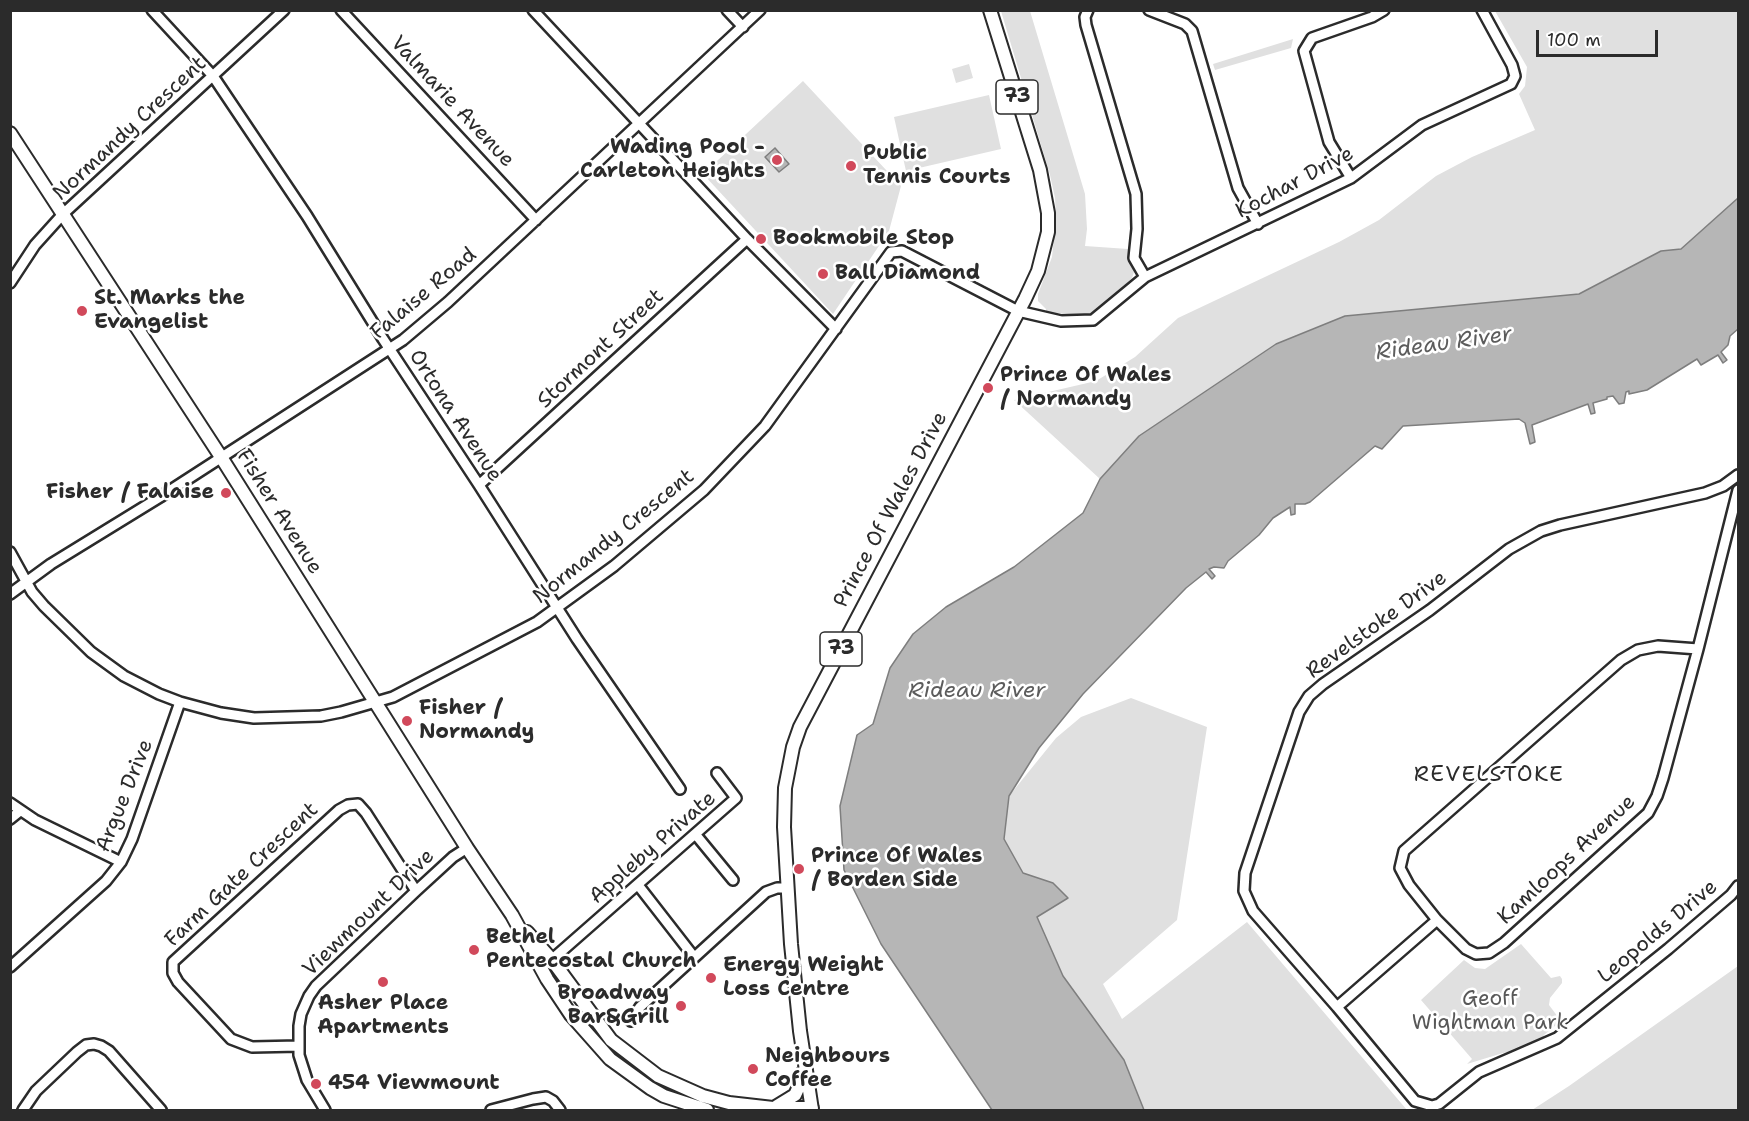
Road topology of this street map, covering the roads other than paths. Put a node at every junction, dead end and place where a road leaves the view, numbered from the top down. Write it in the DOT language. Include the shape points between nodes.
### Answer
graph roads {
  1 [pos="152,10"];
  2 [pos="284,10"];
  3 [pos="341,10"];
  4 [pos="533,10"];
  5 [pos="727,10"];
  6 [pos="760,10"];
  7 [pos="990,10"];
  8 [pos="1088,10"];
  9 [pos="1149,10"];
  10 [pos="1384,10"];
  11 [pos="1482,10"];
  12 [pos="743,27"];
  13 [pos="213,76"];
  14 [pos="640,124"];
  15 [pos="10,133"];
  16 [pos="1351,178"];
  17 [pos="63,214"];
  18 [pos="536,220"];
  19 [pos="1258,224"];
  20 [pos="747,239"];
  21 [pos="1145,277"];
  22 [pos="10,283"];
  23 [pos="1018,311"];
  24 [pos="836,329"];
  25 [pos="389,349"];
  26 [pos="221,457"];
  27 [pos="1738,475"];
  28 [pos="479,485"];
  29 [pos="1738,490"];
  30 [pos="10,552"];
  31 [pos="26,581"];
  32 [pos="10,594"];
  33 [pos="557,607"];
  34 [pos="1698,649"];
  35 [pos="180,702"];
  36 [pos="377,702"];
  37 [pos="717,773"];
  38 [pos="680,789"];
  39 [pos="10,803"];
  40 [pos="20,811"];
  41 [pos="10,819"];
  42 [pos="696,835"];
  43 [pos="467,848"];
  44 [pos="121,862"];
  45 [pos="733,880"];
  46 [pos="638,885"];
  47 [pos="1738,886"];
  48 [pos="788,888"];
  49 [pos="416,891"];
  50 [pos="512,915"];
  51 [pos="1437,920"];
  52 [pos="694,957"];
  53 [pos="552,960"];
  54 [pos="10,967"];
  55 [pos="541,968"];
  56 [pos="1337,1007"];
  57 [pos="631,1021"];
  58 [pos="298,1046"];
  59 [pos="804,1064"];
  60 [pos="658,1076"];
  61 [pos="650,1088"];
  62 [pos="1414,1101"];
  63 [pos="773,1108"];
  64 [pos="812,1109"];
  65 [pos="23,1110"];
  66 [pos="162,1110"];
  67 [pos="325,1110"];
  68 [pos="491,1110"];
  69 [pos="560,1110"];
  70 [pos="707,1110"];
  1 -- 13 [label="street, Ortona Avenue"];
  2 -- 13 [label="street, Normandy Crescent"];
  3 -- 18 [label="street, Valmarie Avenue"];
  4 -- 14 [label="street"];
  5 -- 12 [label="street"];
  6 -- 12 [label="street, Falaise Road"];
  7 -- 23 [label="main road, Prince Of Wales Drive / 73" via="1040,170 1048,213 1048,232 1038,271"];
  8 -- 21 [label="street" via="1086,24 1136,194 1134,258"];
  9 -- 19 [label="street" via="1192,30 1238,188"];
  10 -- 16 [label="street" via="1311,38 1304,51 1329,142"];
  11 -- 16 [label="street, Kochar Drive" via="1512,65 1512,84 1422,125"];
  12 -- 14 [label="street, Falaise Road"];
  13 -- 17 [label="street, Normandy Crescent"];
  13 -- 25 [label="street, Ortona Avenue" via="307,216"];
  14 -- 18 [label="street, Falaise Road"];
  14 -- 20 [label="street"];
  15 -- 17 [label="main road, Fisher Avenue"];
  16 -- 19 [label="street, Kochar Drive"];
  17 -- 22 [label="street, Normandy Crescent" via="35,245"];
  17 -- 26 [label="main road, Fisher Avenue"];
  18 -- 25 [label="street, Falaise Road" via="448,302"];
  19 -- 21 [label="street, Kochar Drive"];
  20 -- 24 [label="street"];
  20 -- 28 [label="street, Stormont Street"];
  21 -- 23 [label="street, Kochar Drive" via="1093,320 1048,320"];
  23 -- 24 [label="street, Normandy Crescent" via="896,250"];
  23 -- 48 [label="main road, Prince Of Wales Drive / 73" via="800,727 785,788"];
  24 -- 33 [label="street, Normandy Crescent" via="765,426 704,490 614,566"];
  25 -- 26 [label="street, Falaise Road"];
  25 -- 28 [label="street, Ortona Avenue"];
  26 -- 31 [label="street, Falaise Road"];
  26 -- 36 [label="main road, Fisher Avenue"];
  27 -- 56 [label="street, Revelstoke Drive" via="1704,493 1541,531 1509,549 1309,696 1299,712 1245,873 1245,891 1253,911"];
  28 -- 33 [label="street, Ortona Avenue"];
  29 -- 34 [label="street, Kamloops Avenue"];
  30 -- 31 [label="street, Normandy Crescent"];
  31 -- 32 [label="street, Falaise Road"];
  31 -- 35 [label="street, Normandy Crescent" via="44,606 91,652 124,676"];
  33 -- 36 [label="street, Normandy Crescent" via="526,627"];
  33 -- 38 [label="street, Ortona Avenue"];
  34 -- 51 [label="street, Kamloops Avenue" via="1658,796 1648,813 1489,953 1466,950"];
  34 -- 51 [label="street, Kamloops Avenue" via="1658,646 1638,650 1621,660 1404,851 1400,868"];
  35 -- 36 [label="street, Normandy Crescent" via="254,718 321,716"];
  35 -- 44 [label="street, Argue Drive"];
  36 -- 43 [label="main road, Fisher Avenue"];
  37 -- 42 [label="street, Appleby Private" via="736,798"];
  39 -- 40 [label="street"];
  40 -- 41 [label="street"];
  40 -- 44 [label="street"];
  42 -- 45 [label="street"];
  42 -- 46 [label="street, Appleby Private"];
  43 -- 49 [label="street, Viewmount Drive"];
  43 -- 50 [label="main road, Fisher Avenue"];
  44 -- 54 [label="street, Argue Drive" via="106,881"];
  46 -- 52 [label="street"];
  46 -- 53 [label="street, Appleby Private"];
  47 -- 62 [label="street, Leopolds Drive" via="1668,949 1557,1038 1479,1072 1436,1106"];
  48 -- 52 [label="street" via="766,892"];
  48 -- 59 [label="main road, Prince Of Wales Drive / 73"];
  49 -- 58 [label="street, Viewmount Drive" via="316,986 301,1014"];
  49 -- 58 [label="street, Farm Gate Crescent" via="366,813 358,804 348,805 173,962 178,982 231,1039 252,1047"];
  50 -- 53 [label="main road, Fisher Avenue"];
  50 -- 55 [label="main road, Fisher Avenue"];
  51 -- 56 [label="street"];
  52 -- 57 [label="street" via="640,1007"];
  53 -- 55 [label="street, Appleby Private"];
  53 -- 60 [label="main road, Fisher Avenue" via="611,1040"];
  55 -- 61 [label="main road, Fisher Avenue" via="586,1034 610,1059"];
  56 -- 62 [label="street, Revelstoke Drive"];
  58 -- 67 [label="street, Viewmount Drive" via="301,1065"];
  59 -- 63 [label="main road" via="795,1095"];
  59 -- 64 [label="main road, Prince Of Wales Drive / 73"];
  60 -- 61 [label="main road"];
  60 -- 63 [label="main road, Fisher Avenue" via="703,1096"];
  61 -- 70 [label="main road, Fisher Avenue"];
  63 -- 64 [label="main road, Fisher Avenue"];
  65 -- 66 [label="street" via="36,1091 69,1060 86,1045 94,1044 109,1051"];
  68 -- 69 [label="street" via="546,1097"];
}
